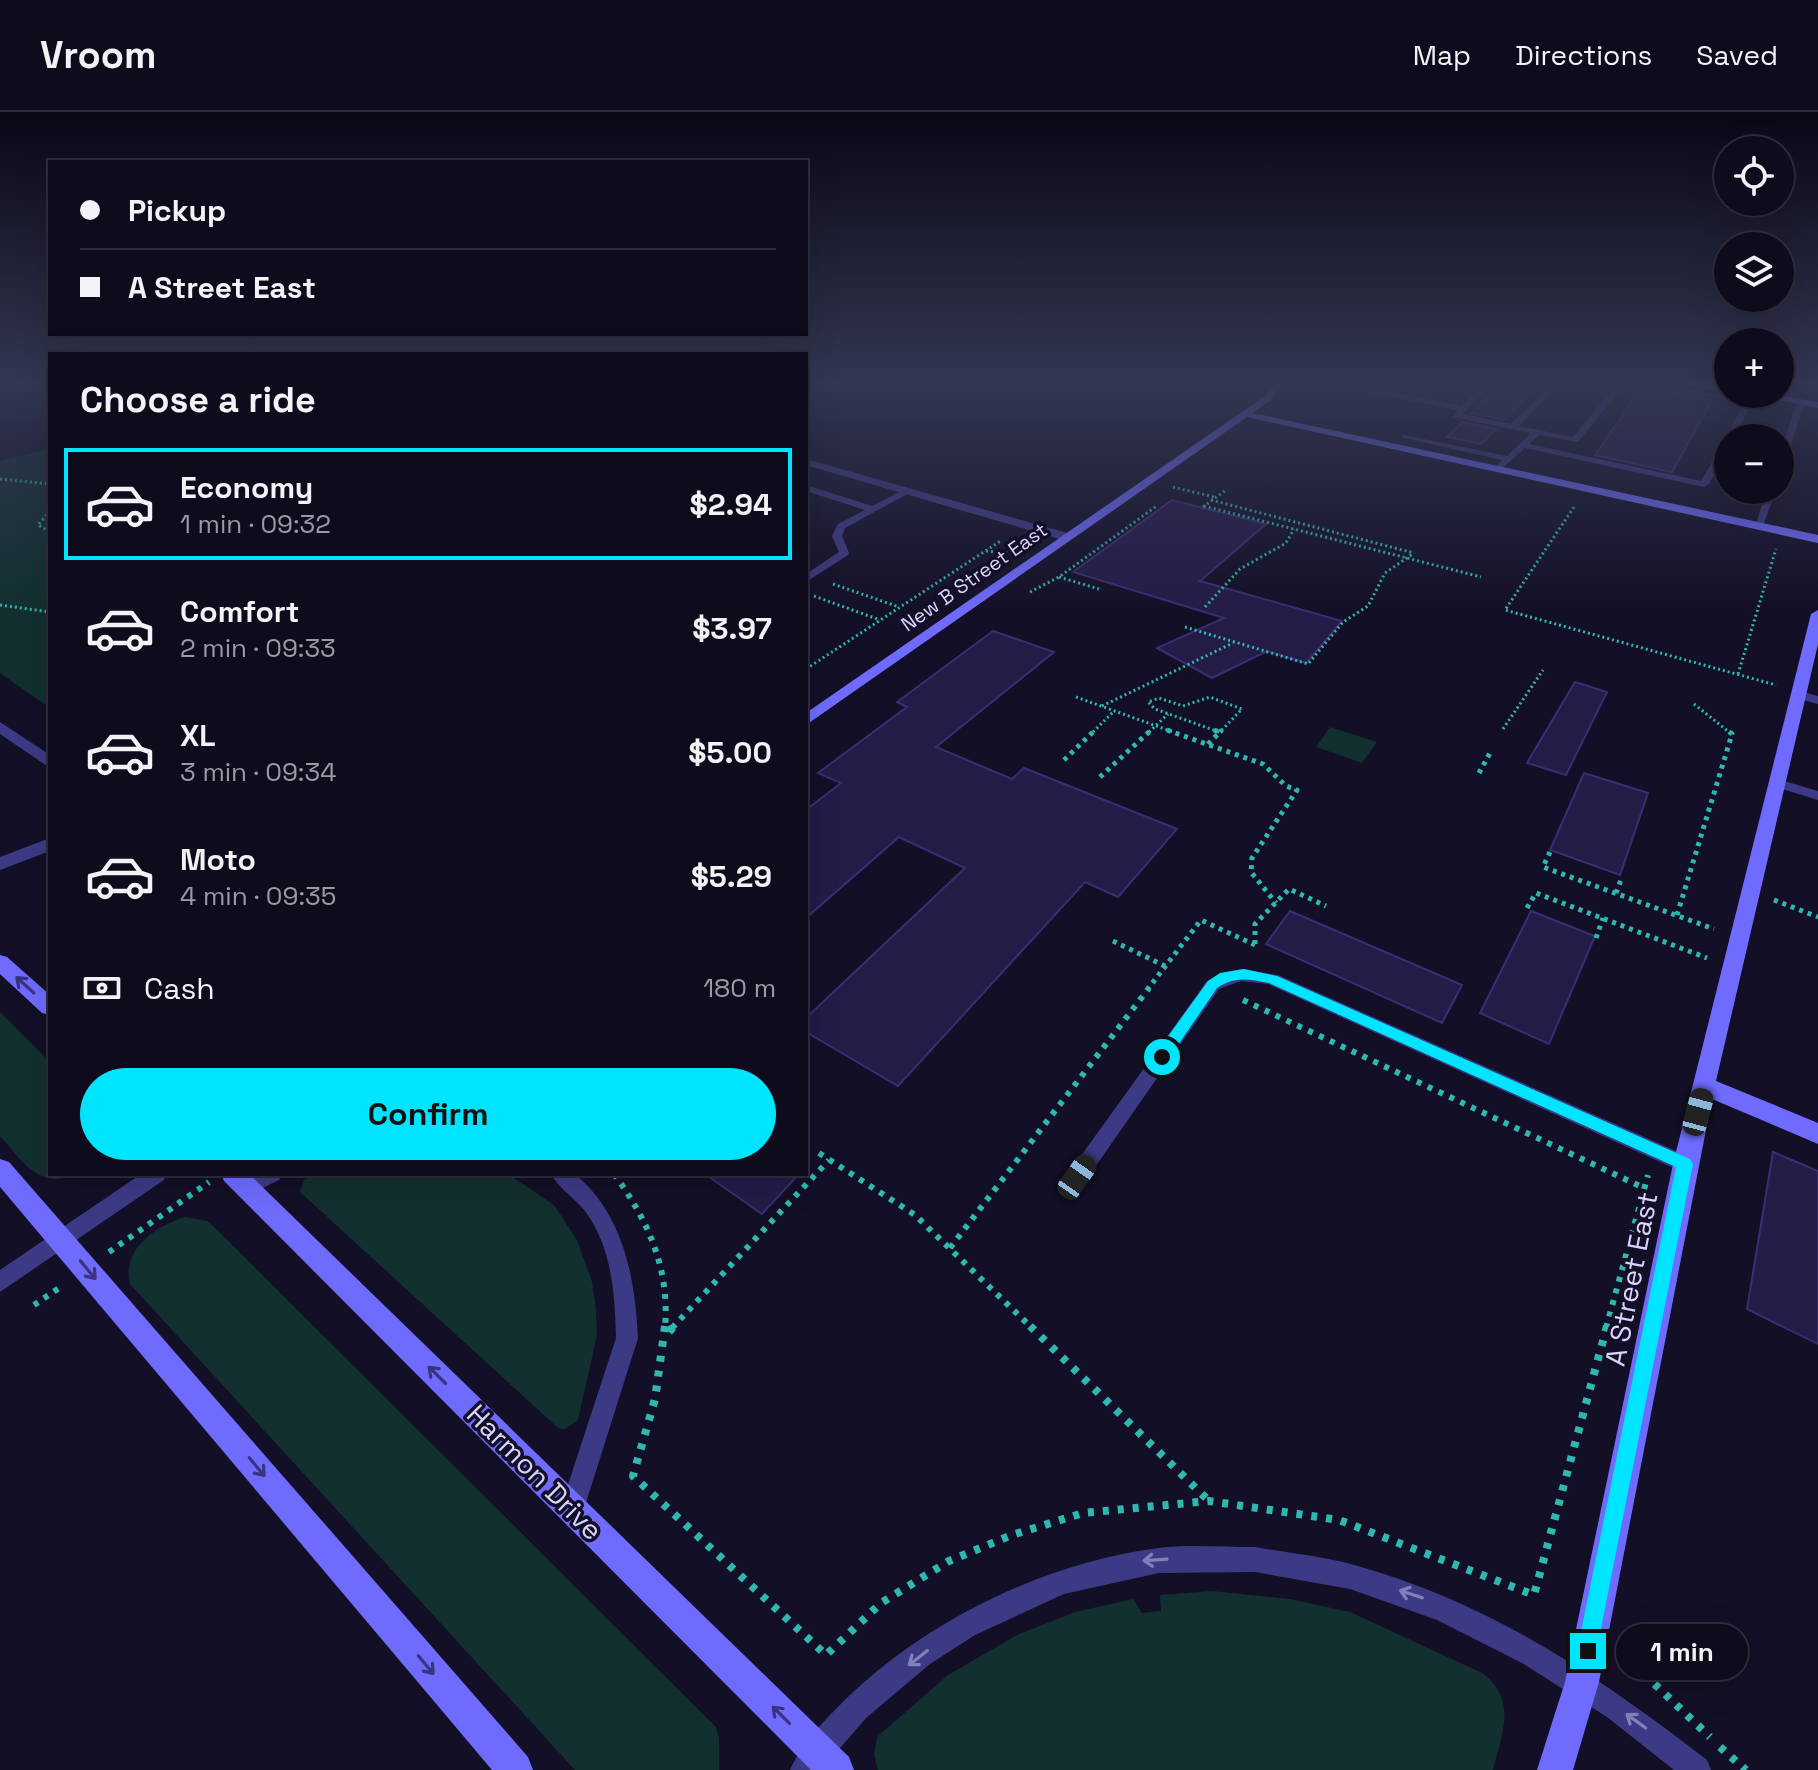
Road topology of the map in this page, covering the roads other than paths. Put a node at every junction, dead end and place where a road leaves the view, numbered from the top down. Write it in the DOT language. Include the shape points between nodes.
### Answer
graph roads {
  1 [pos="1178,459"];
  2 [pos="1454,459"];
  3 [pos="1509,459"];
  4 [pos="1590,459"];
  5 [pos="808,463"];
  6 [pos="1714,466"];
  7 [pos="1498,469"];
  8 [pos="808,489"];
  9 [pos="908,491"];
  10 [pos="1766,504"];
  11 [pos="871,509"];
  12 [pos="1758,526"];
  13 [pos="1067,537"];
  14 [pos="1818,539"];
  15 [pos="808,577"];
  16 [pos="1818,614"];
  17 [pos="1806,695"];
  18 [pos="808,719"];
  19 [pos="0,727"];
  20 [pos="48,762"];
  21 [pos="1777,783"];
  22 [pos="1818,796"];
  23 [pos="48,845"];
  24 [pos="0,864"];
  25 [pos="0,962"];
  26 [pos="48,1005"];
  27 [pos="1705,1086"];
  28 [pos="1818,1134"];
  29 [pos="1685,1164"];
  30 [pos="0,1169"];
  31 [pos="154,1176"];
  32 [pos="564,1176"];
  33 [pos="242,1177"];
  34 [pos="1077,1177"];
  35 [pos="62,1239"];
  36 [pos="0,1282"];
  37 [pos="572,1509"];
  38 [pos="1582,1682"];
  39 [pos="819,1764"];
  40 [pos="515,1770"];
  41 [pos="1555,1770"];
  42 [pos="1697,1770"];
  1 -- 13 [label="street, New B Street East"];
  2 -- 7 [label="street"];
  3 -- 7 [label="lane"];
  4 -- 6 [label="lane" via="1704,484"];
  5 -- 9 [label="street"];
  7 -- 12 [label="street"];
  8 -- 11 [label="lane"];
  9 -- 11 [label="lane"];
  9 -- 13 [label="street"];
  10 -- 12 [label="lane"];
  11 -- 15 [label="lane" via="841,526 837,536 844,553"];
  12 -- 14 [label="street"];
  13 -- 18 [label="street, New B Street East"];
  16 -- 17 [label="street, A Street East"];
  17 -- 21 [label="street, A Street East"];
  19 -- 20 [label="street"];
  21 -- 22 [label="lane"];
  21 -- 27 [label="street, A Street East"];
  23 -- 24 [label="street"];
  26 -- 25 [label="street, one-way"];
  27 -- 28 [label="street"];
  27 -- 29 [label="street, A Street East"];
  29 -- 34 [label="lane" via="1272,979 1244,973 1213,985"];
  29 -- 38 [label="street, A Street East"];
  30 -- 35 [label="street"];
  31 -- 35 [label="lane"];
  32 -- 37 [label="lane" via="582,1188 611,1233 627,1308 627,1338"];
  37 -- 33 [label="street, Harmon Drive, one-way"];
  35 -- 36 [label="lane"];
  35 -- 40 [label="street, one-way"];
  39 -- 37 [label="street, Harmon Drive, one-way"];
  38 -- 39 [label="lane, one-way" via="1502,1634 1425,1599 1350,1575 1235,1558 1137,1561 1030,1593 940,1641 878,1690"];
  38 -- 41 [label="street, A Street East"];
  42 -- 38 [label="lane, one-way"];
}
